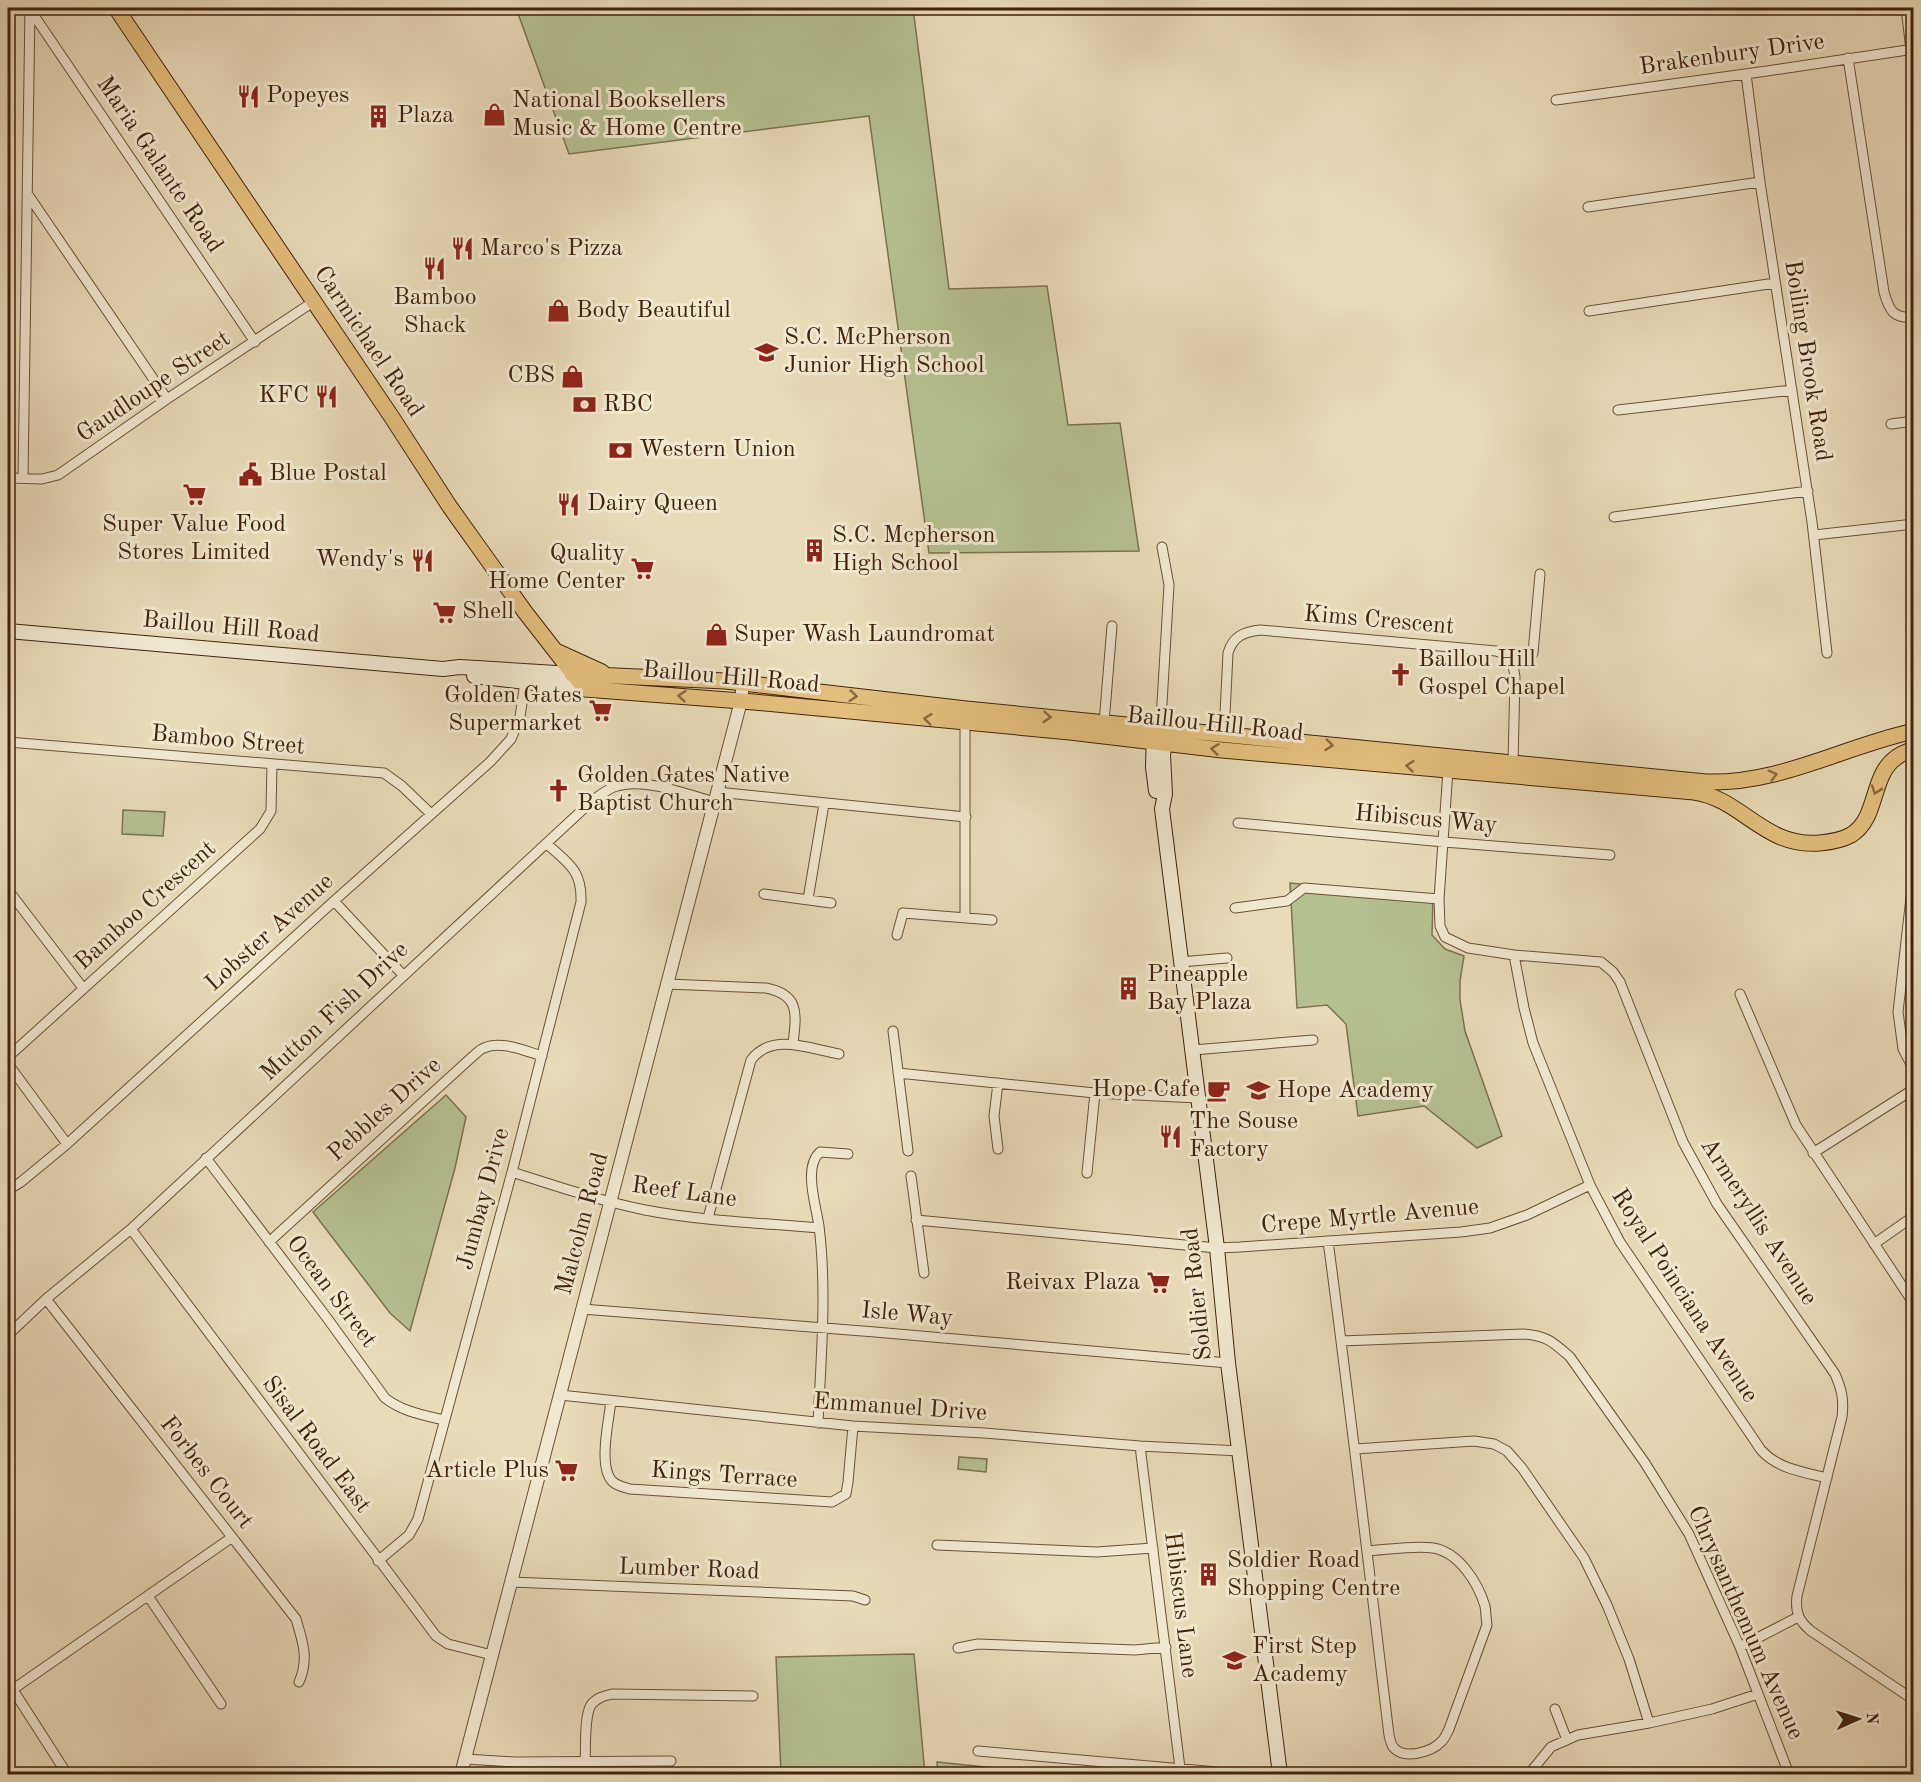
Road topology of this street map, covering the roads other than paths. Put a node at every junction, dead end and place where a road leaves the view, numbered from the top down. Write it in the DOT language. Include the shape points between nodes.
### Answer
graph roads {
  1 [pos="116,8"];
  2 [pos="1906,8"];
  3 [pos="30,9"];
  4 [pos="1912,49"];
  5 [pos="1848,58"];
  6 [pos="1746,74"];
  7 [pos="1556,100"];
  8 [pos="1760,182"];
  9 [pos="29,196"];
  10 [pos="1588,207"];
  11 [pos="1775,284"];
  12 [pos="313,302"];
  13 [pos="1589,310"];
  14 [pos="1914,317"];
  15 [pos="255,342"];
  16 [pos="1792,390"];
  17 [pos="167,399"];
  18 [pos="1618,410"];
  19 [pos="1914,421"];
  20 [pos="1891,424"];
  21 [pos="8,478"];
  22 [pos="23,478"];
  23 [pos="1808,491"];
  24 [pos="1614,517"];
  25 [pos="1914,524"];
  26 [pos="1814,535"];
  27 [pos="1162,547"];
  28 [pos="1540,574"];
  29 [pos="1112,626"];
  30 [pos="8,631"];
  31 [pos="555,651"];
  32 [pos="1827,653"];
  33 [pos="1513,664"];
  34 [pos="451,669"];
  35 [pos="572,674"];
  36 [pos="607,675"];
  37 [pos="525,682"];
  38 [pos="743,683"];
  39 [pos="585,688"];
  40 [pos="741,701"];
  41 [pos="965,716"];
  42 [pos="1104,723"];
  43 [pos="1914,731"];
  44 [pos="1160,732"];
  45 [pos="1224,734"];
  46 [pos="8,742"];
  47 [pos="1873,742"];
  48 [pos="1914,749"];
  49 [pos="272,764"];
  50 [pos="1513,764"];
  51 [pos="1888,764"];
  52 [pos="1448,770"];
  53 [pos="1737,781"];
  54 [pos="716,797"];
  55 [pos="824,804"];
  56 [pos="1734,808"];
  57 [pos="431,814"];
  58 [pos="966,817"];
  59 [pos="1238,823"];
  60 [pos="1444,842"];
  61 [pos="547,844"];
  62 [pos="1610,855"];
  63 [pos="1914,871"];
  64 [pos="8,890"];
  65 [pos="764,894"];
  66 [pos="1439,899"];
  67 [pos="808,900"];
  68 [pos="334,901"];
  69 [pos="831,903"];
  70 [pos="1235,908"];
  71 [pos="965,916"];
  72 [pos="992,920"];
  73 [pos="897,935"];
  74 [pos="1514,955"];
  75 [pos="1227,958"];
  76 [pos="1180,962"];
  77 [pos="403,975"];
  78 [pos="1902,977"];
  79 [pos="1914,978"];
  80 [pos="667,984"];
  81 [pos="83,988"];
  82 [pos="1740,994"];
  83 [pos="893,1031"];
  84 [pos="1313,1040"];
  85 [pos="793,1044"];
  86 [pos="1193,1050"];
  87 [pos="839,1054"];
  88 [pos="542,1056"];
  89 [pos="8,1057"];
  90 [pos="8,1064"];
  91 [pos="1914,1070"];
  92 [pos="898,1073"];
  93 [pos="998,1083"];
  94 [pos="1914,1089"];
  95 [pos="1095,1093"];
  96 [pos="1198,1098"];
  97 [pos="67,1144"];
  98 [pos="998,1149"];
  99 [pos="908,1151"];
  100 [pos="1813,1153"];
  101 [pos="848,1154"];
  102 [pos="206,1158"];
  103 [pos="512,1172"];
  104 [pos="1087,1173"];
  105 [pos="911,1176"];
  106 [pos="1590,1185"];
  107 [pos="8,1190"];
  108 [pos="610,1202"];
  109 [pos="1914,1216"];
  110 [pos="708,1218"];
  111 [pos="916,1220"];
  112 [pos="819,1228"];
  113 [pos="131,1229"];
  114 [pos="1328,1241"];
  115 [pos="269,1242"];
  116 [pos="1874,1244"];
  117 [pos="1216,1248"];
  118 [pos="924,1273"];
  119 [pos="46,1299"];
  120 [pos="1914,1304"];
  121 [pos="582,1309"];
  122 [pos="822,1328"];
  123 [pos="8,1335"];
  124 [pos="1341,1341"];
  125 [pos="1228,1363"];
  126 [pos="560,1395"];
  127 [pos="611,1401"];
  128 [pos="444,1420"];
  129 [pos="818,1423"];
  130 [pos="853,1426"];
  131 [pos="1140,1446"];
  132 [pos="1355,1449"];
  133 [pos="1240,1451"];
  134 [pos="1827,1478"];
  135 [pos="231,1538"];
  136 [pos="937,1545"];
  137 [pos="1153,1548"];
  138 [pos="1367,1551"];
  139 [pos="378,1561"];
  140 [pos="511,1582"];
  141 [pos="148,1596"];
  142 [pos="866,1600"];
  143 [pos="1798,1617"];
  144 [pos="1166,1647"];
  145 [pos="1740,1647"];
  146 [pos="958,1648"];
  147 [pos="492,1655"];
  148 [pos="298,1682"];
  149 [pos="10,1686"];
  150 [pos="1758,1694"];
  151 [pos="753,1696"];
  152 [pos="1914,1700"];
  153 [pos="221,1704"];
  154 [pos="1555,1709"];
  155 [pos="1649,1723"];
  156 [pos="1567,1740"];
  157 [pos="978,1750"];
  158 [pos="465,1759"];
  159 [pos="671,1761"];
  160 [pos="585,1762"];
  161 [pos="1180,1768"];
  162 [pos="67,1774"];
  163 [pos="461,1774"];
  164 [pos="1240,1774"];
  165 [pos="1280,1774"];
  166 [pos="1529,1774"];
  167 [pos="1789,1774"];
  1 -- 12 [label="main road, Carmichael Road"];
  2 -- 4 [label="street"];
  3 -- 9 [label="street"];
  3 -- 15 [label="street, Maria Galante Road"];
  4 -- 5 [label="street, Brakenbury Drive"];
  5 -- 6 [label="street, Brakenbury Drive"];
  5 -- 14 [label="street" via="1887,303 1894,314"];
  6 -- 7 [label="street, Brakenbury Drive"];
  6 -- 8 [label="street, Boiling Brook Road"];
  8 -- 10 [label="street"];
  8 -- 11 [label="street, Boiling Brook Road"];
  9 -- 17 [label="street"];
  9 -- 22 [label="street"];
  11 -- 13 [label="street"];
  11 -- 16 [label="street, Boiling Brook Road"];
  12 -- 15 [label="street, Gaudloupe Street"];
  12 -- 31 [label="main road, Carmichael Road" via="450,507"];
  15 -- 17 [label="street, Gaudloupe Street"];
  16 -- 18 [label="street"];
  16 -- 23 [label="street, Boiling Brook Road"];
  17 -- 22 [label="street, Gaudloupe Street" via="58,474 42,479"];
  19 -- 20 [label="street"];
  21 -- 22 [label="street, Gaudloupe Street"];
  23 -- 24 [label="street"];
  23 -- 26 [label="street, Boiling Brook Road"];
  25 -- 26 [label="street"];
  26 -- 32 [label="street, Boiling Brook Road"];
  27 -- 44 [label="street" via="1169,585"];
  28 -- 33 [label="street" via="1533,653 1525,662"];
  29 -- 42 [label="street"];
  30 -- 34 [label="main road, Baillou Hill Road"];
  31 -- 35 [label="main road"];
  31 -- 36 [label="main road, Carmichael Road"];
  33 -- 45 [label="street, Kims Crescent" via="1506,654 1496,651 1247,632 1239,635 1228,653"];
  33 -- 50 [label="street"];
  34 -- 35 [label="main road, Baillou Hill Road"];
  34 -- 37 [label="main road, Baillou Hill Road" via="459,674"];
  35 -- 36 [label="main road, Baillou Hill Road"];
  35 -- 39 [label="main road"];
  36 -- 38 [label="main road, Baillou Hill Road"];
  37 -- 39 [label="main road, Baillou Hill Road"];
  37 -- 57 [label="street, Lobster Avenue" via="520,717 511,739"];
  38 -- 40 [label="street, Malcolm Road"];
  38 -- 41 [label="main road, Baillou Hill Road, one-way"];
  40 -- 39 [label="main road, Baillou Hill Road, one-way"];
  41 -- 40 [label="main road, Baillou Hill Road, one-way"];
  40 -- 54 [label="street, Malcolm Road"];
  41 -- 42 [label="main road, Baillou Hill Road, one-way"];
  41 -- 44 [label="main road, Baillou Hill Road"];
  41 -- 58 [label="street"];
  42 -- 44 [label="main road, Baillou Hill Road"];
  43 -- 47 [label="main road, Baillou Hill Road"];
  44 -- 45 [label="main road, Baillou Hill Road"];
  52 -- 44 [label="main road, Baillou Hill Road, one-way" via="1222,750"];
  44 -- 76 [label="main road, Soldier Road" via="1162,810"];
  45 -- 50 [label="main road, Baillou Hill Road, one-way"];
  46 -- 49 [label="street, Bamboo Street"];
  47 -- 51 [label="main road"];
  53 -- 47 [label="main road, Baillou Hill Road, one-way" via="1796,769"];
  48 -- 51 [label="main road"];
  49 -- 57 [label="street, Bamboo Street" via="384,773"];
  49 -- 81 [label="street, Bamboo Crescent" via="271,811 260,829"];
  50 -- 53 [label="main road, Baillou Hill Road" via="1716,783"];
  51 -- 56 [label="main road, Baillou Hill Road, one-way" via="1863,822 1851,835 1835,841 1807,844 1783,839"];
  52 -- 56 [label="main road, Baillou Hill Road" via="1694,792"];
  52 -- 60 [label="street, Armeryllis Avenue"];
  53 -- 56 [label="main road"];
  54 -- 55 [label="street, Mutton Fish Drive"];
  54 -- 61 [label="street, Mutton Fish Drive" via="660,787 617,785 593,800"];
  54 -- 80 [label="street, Malcolm Road"];
  55 -- 58 [label="street, Mutton Fish Drive"];
  55 -- 67 [label="street"];
  57 -- 68 [label="street, Lobster Avenue"];
  58 -- 71 [label="street"];
  59 -- 60 [label="street, Hibiscus Way"];
  60 -- 62 [label="street, Hibiscus Way"];
  60 -- 66 [label="street, Armeryllis Avenue"];
  61 -- 77 [label="street, Mutton Fish Drive"];
  61 -- 88 [label="street, Jumbay Drive" via="573,868 582,890"];
  63 -- 78 [label="street"];
  64 -- 81 [label="street"];
  65 -- 67 [label="street"];
  66 -- 70 [label="street" via="1304,888 1287,901"];
  66 -- 74 [label="street, Armeryllis Avenue" via="1440,926 1445,937 1468,948"];
  67 -- 69 [label="street"];
  68 -- 77 [label="street"];
  68 -- 97 [label="street, Lobster Avenue"];
  71 -- 72 [label="street"];
  71 -- 73 [label="street" via="903,913"];
  74 -- 106 [label="street, Royal Poinciana Avenue" via="1533,1043"];
  74 -- 134 [label="street, Armeryllis Avenue" via="1601,962 1620,982 1683,1142 1717,1204 1842,1388 1842,1417"];
  75 -- 76 [label="street"];
  76 -- 86 [label="main road, Soldier Road"];
  77 -- 102 [label="street, Mutton Fish Drive"];
  78 -- 79 [label="street"];
  78 -- 91 [label="street" via="1898,1012 1903,1048"];
  80 -- 85 [label="street" via="780,991 794,1008"];
  80 -- 108 [label="street, Malcolm Road"];
  81 -- 89 [label="street, Bamboo Crescent"];
  82 -- 100 [label="street" via="1796,1125"];
  83 -- 92 [label="street"];
  84 -- 86 [label="street"];
  85 -- 87 [label="street"];
  85 -- 110 [label="street" via="767,1046 751,1060"];
  86 -- 96 [label="main road, Soldier Road"];
  88 -- 103 [label="street, Jumbay Drive"];
  88 -- 115 [label="street, Pebbles Drive" via="518,1048 484,1047"];
  90 -- 97 [label="street"];
  92 -- 93 [label="street"];
  92 -- 99 [label="street"];
  93 -- 95 [label="street"];
  93 -- 98 [label="street" via="994,1116"];
  94 -- 100 [label="street"];
  95 -- 96 [label="street"];
  95 -- 104 [label="street"];
  96 -- 117 [label="main road, Soldier Road"];
  97 -- 107 [label="street, Lobster Avenue"];
  100 -- 116 [label="street"];
  101 -- 112 [label="street" via="820,1152 813,1162"];
  102 -- 113 [label="street, Mutton Fish Drive"];
  102 -- 115 [label="street, Ocean Street"];
  103 -- 108 [label="street, Reef Lane"];
  103 -- 128 [label="street, Jumbay Drive"];
  105 -- 111 [label="street"];
  106 -- 114 [label="street, Crepe Myrtle Avenue" via="1490,1228"];
  106 -- 134 [label="street, Royal Poinciana Avenue" via="1620,1242 1769,1460"];
  108 -- 110 [label="street, Reef Lane"];
  108 -- 121 [label="street, Malcolm Road"];
  109 -- 116 [label="street"];
  110 -- 112 [label="street, Reef Lane"];
  111 -- 117 [label="street, Crepe Myrtle Avenue"];
  111 -- 118 [label="street"];
  112 -- 122 [label="street"];
  113 -- 119 [label="street, Mutton Fish Drive"];
  113 -- 139 [label="street, Sisal Road East"];
  114 -- 117 [label="street, Crepe Myrtle Avenue"];
  114 -- 124 [label="street"];
  115 -- 128 [label="street, Ocean Street" via="385,1398 408,1412"];
  116 -- 120 [label="street"];
  117 -- 125 [label="main road, Soldier Road"];
  119 -- 123 [label="street, Mutton Fish Drive"];
  119 -- 135 [label="street, Forbes Court"];
  121 -- 122 [label="street, Isle Way"];
  121 -- 126 [label="street, Malcolm Road"];
  122 -- 125 [label="street, Isle Way"];
  122 -- 129 [label="street"];
  124 -- 132 [label="street"];
  124 -- 145 [label="street, Chrysanthemum Avenue" via="1523,1334 1542,1336 1554,1343 1570,1357 1645,1463 1689,1534"];
  125 -- 133 [label="main road, Soldier Road"];
  126 -- 127 [label="street, Emmanuel Drive"];
  126 -- 140 [label="street, Malcolm Road"];
  127 -- 129 [label="street, Emmanuel Drive"];
  127 -- 130 [label="street, Kings Terrace" via="605,1464 612,1481 630,1489 832,1502 846,1494"];
  128 -- 139 [label="street, Jumbay Drive" via="418,1519 409,1535"];
  129 -- 130 [label="street, Emmanuel Drive"];
  130 -- 131 [label="street, Emmanuel Drive"];
  131 -- 133 [label="street, Emmanuel Drive"];
  131 -- 137 [label="street, Hibiscus Lane"];
  132 -- 138 [label="street"];
  132 -- 155 [label="street" via="1474,1441 1507,1451 1584,1558 1629,1659"];
  133 -- 165 [label="main road, Soldier Road"];
  134 -- 143 [label="street, Armeryllis Avenue" via="1797,1596"];
  135 -- 141 [label="street"];
  135 -- 148 [label="street, Forbes Court" via="296,1619 306,1652"];
  136 -- 137 [label="street" via="1097,1552"];
  137 -- 144 [label="street, Hibiscus Lane"];
  138 -- 138 [label="street" via="1433,1548 1448,1553 1470,1575 1485,1607 1486,1625 1449,1729 1442,1741 1420,1752 1407,1754 1392,1746"];
  139 -- 147 [label="street, Sisal Road East" via="436,1636 448,1644"];
  140 -- 142 [label="street, Lumber Road" via="853,1596"];
  140 -- 147 [label="street, Malcolm Road"];
  141 -- 149 [label="street"];
  141 -- 153 [label="street"];
  143 -- 145 [label="street"];
  143 -- 152 [label="street" via="1811,1631"];
  144 -- 146 [label="street" via="1135,1650 978,1644"];
  144 -- 161 [label="street, Hibiscus Lane"];
  145 -- 150 [label="street, Chrysanthemum Avenue"];
  147 -- 158 [label="street, Malcolm Road"];
  149 -- 162 [label="street"];
  150 -- 155 [label="street" via="1712,1710"];
  150 -- 167 [label="street, Chrysanthemum Avenue"];
  151 -- 160 [label="street" via="600,1697 588,1713"];
  154 -- 156 [label="street"];
  155 -- 156 [label="street"];
  156 -- 166 [label="street" via="1551,1747"];
  157 -- 161 [label="street"];
  158 -- 160 [label="street"];
  158 -- 163 [label="street, Malcolm Road"];
  159 -- 160 [label="street"];
  161 -- 164 [label="street"];
}
